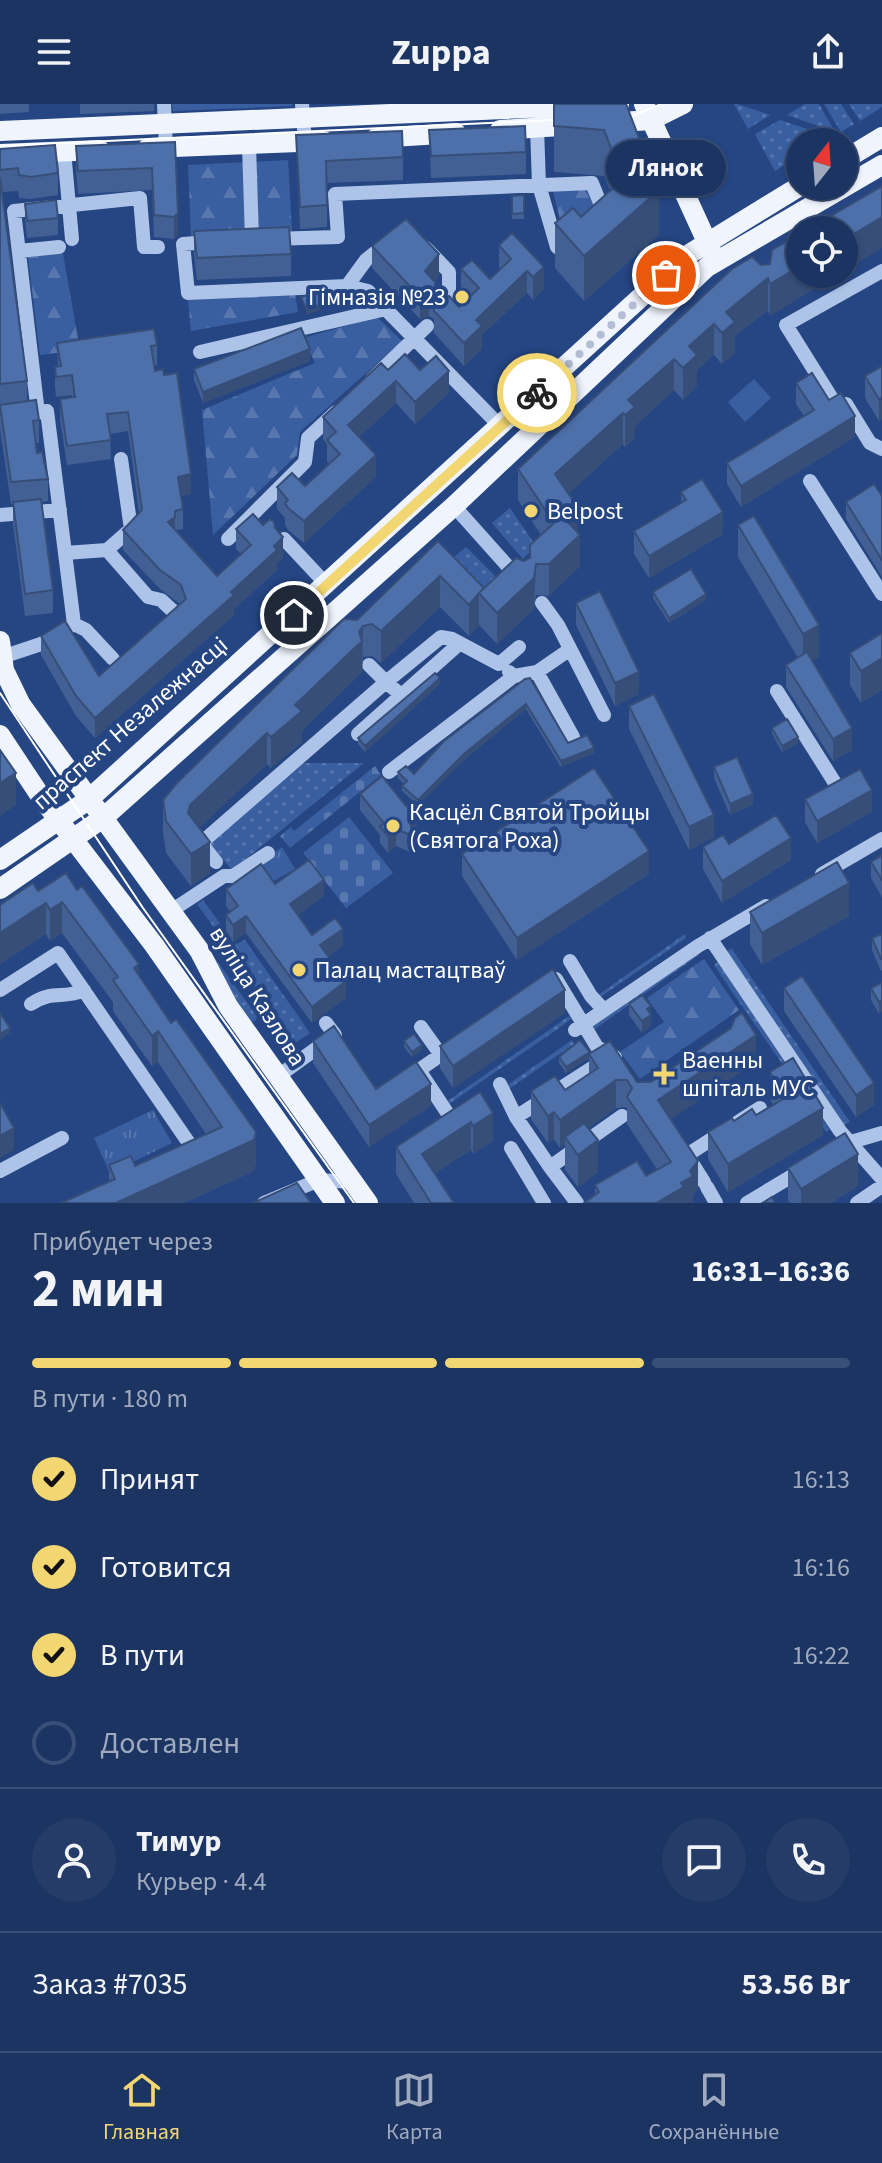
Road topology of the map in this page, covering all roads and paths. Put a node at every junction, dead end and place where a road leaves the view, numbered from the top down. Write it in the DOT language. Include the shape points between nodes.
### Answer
graph roads {
  1 [pos="619,104"];
  2 [pos="683,104"];
  3 [pos="516,106"];
  4 [pos="303,110"];
  5 [pos="648,112"];
  6 [pos="165,114"];
  7 [pos="537,128"];
  8 [pos="0,131"];
  9 [pos="882,137"];
  10 [pos="305,142"];
  11 [pos="249,145"];
  12 [pos="166,148"];
  13 [pos="64,151"];
  14 [pos="858,152"];
  15 [pos="0,154"];
  16 [pos="882,165"];
  17 [pos="539,185"];
  18 [pos="786,194"];
  19 [pos="69,204"];
  20 [pos="598,225"];
  21 [pos="397,236"];
  22 [pos="418,239"];
  23 [pos="239,240"];
  24 [pos="581,241"];
  25 [pos="707,241"];
  26 [pos="158,247"];
  27 [pos="735,250"];
  28 [pos="19,251"];
  29 [pos="716,262"];
  30 [pos="749,267"];
  31 [pos="882,271"];
  32 [pos="347,286"];
  33 [pos="386,309"];
  34 [pos="442,311"];
  35 [pos="427,326"];
  36 [pos="415,339"];
  37 [pos="200,352"];
  38 [pos="38,413"];
  39 [pos="0,417"];
  40 [pos="501,427"];
  41 [pos="882,449"];
  42 [pos="121,459"];
  43 [pos="810,481"];
  44 [pos="454,506"];
  45 [pos="60,510"];
  46 [pos="0,515"];
  47 [pos="228,539"];
  48 [pos="284,539"];
  49 [pos="107,550"];
  50 [pos="65,553"];
  51 [pos="523,583"];
  52 [pos="327,585"];
  53 [pos="882,594"];
  54 [pos="542,603"];
  55 [pos="174,612"];
  56 [pos="74,624"];
  57 [pos="460,643"];
  58 [pos="519,647"];
  59 [pos="1,649"];
  60 [pos="569,650"];
  61 [pos="113,659"];
  62 [pos="499,664"];
  63 [pos="369,665"];
  64 [pos="537,672"];
  65 [pos="514,676"];
  66 [pos="386,682"];
  67 [pos="777,691"];
  68 [pos="401,695"];
  69 [pos="604,715"];
  70 [pos="358,734"];
  71 [pos="0,735"];
  72 [pos="573,737"];
  73 [pos="389,772"];
  74 [pos="840,791"];
  75 [pos="88,800"];
  76 [pos="103,818"];
  77 [pos="60,822"];
  78 [pos="882,839"];
  79 [pos="75,840"];
  80 [pos="268,853"];
  81 [pos="0,860"];
  82 [pos="216,862"];
  83 [pos="808,882"];
  84 [pos="0,889"];
  85 [pos="780,898"];
  86 [pos="171,911"];
  87 [pos="710,938"];
  88 [pos="570,961"];
  89 [pos="543,984"];
  90 [pos="0,990"];
  91 [pos="84,990"];
  92 [pos="31,1004"];
  93 [pos="604,1010"];
  94 [pos="326,1023"];
  95 [pos="421,1027"];
  96 [pos="579,1027"];
  97 [pos="463,1040"];
  98 [pos="441,1055"];
  99 [pos="277,1077"];
  100 [pos="500,1084"];
  101 [pos="760,1108"];
  102 [pos="622,1116"];
  103 [pos="450,1117"];
  104 [pos="516,1117"];
  105 [pos="882,1133"];
  106 [pos="62,1138"];
  107 [pos="841,1146"];
  108 [pos="511,1148"];
  109 [pos="166,1161"];
  110 [pos="810,1165"];
  111 [pos="550,1167"];
  112 [pos="0,1171"];
  113 [pos="882,1179"];
  114 [pos="319,1180"];
  115 [pos="351,1182"];
  116 [pos="882,1186"];
  117 [pos="264,1203"];
  118 [pos="335,1203"];
  119 [pos="368,1203"];
  120 [pos="544,1203"];
  121 [pos="577,1203"];
  122 [pos="716,1203"];
  123 [pos="747,1203"];
  124 [pos="857,1203"];
  1 -- 3 [label="main road"];
  2 -- 5 [label="main road"];
  3 -- 4 [label="main road"];
  4 -- 6 [label="main road"];
  4 -- 10 [label="street"];
  5 -- 7 [label="main road"];
  5 -- 25 [label="main road"];
  6 -- 8 [label="main road"];
  6 -- 12 [label="street"];
  7 -- 10 [label="main road"];
  7 -- 17 [label="street"];
  9 -- 14 [label="main road"];
  10 -- 11 [label="main road"];
  11 -- 12 [label="main road"];
  11 -- 23 [label="street"];
  12 -- 13 [label="main road"];
  13 -- 15 [label="main road"];
  13 -- 19 [label="street"];
  16 -- 27 [label="main road"];
  17 -- 20 [label="street" via="592,183 607,217"];
  17 -- 23 [label="street" via="335,194 338,237"];
  17 -- 24 [label="street" via="557,247"];
  18 -- 25 [label="main road, праспект Незалежнасці"];
  19 -- 26 [label="street" via="140,198 144,247"];
  19 -- 28 [label="street" via="66,243"];
  19 -- 28 [label="street" via="14,211"];
  21 -- 32 [label="street" via="366,260"];
  22 -- 34 [label="street" via="449,272 449,304"];
  23 -- 32 [label="street" via="183,244 188,293"];
  25 -- 29 [label="main road"];
  25 -- 40 [label="main road, праспект Незалежнасці"];
  27 -- 29 [label="main road"];
  27 -- 30 [label="street"];
  28 -- 38 [label="street"];
  29 -- 44 [label="main road"];
  31 -- 41 [label="street" via="786,325 870,443"];
  32 -- 33 [label="street" via="368,291"];
  33 -- 36 [label="street"];
  33 -- 37 [label="street"];
  35 -- 36 [label="street"];
  36 -- 40 [label="street"];
  36 -- 47 [label="street" via="308,438 305,462 263,515"];
  38 -- 39 [label="street"];
  38 -- 45 [label="street" via="47,411"];
  40 -- 52 [label="main road, праспект Незалежнасці"];
  42 -- 49 [label="street" via="131,529"];
  43 -- 53 [label="street"];
  44 -- 51 [label="street"];
  44 -- 76 [label="main road" via="332,623"];
  45 -- 46 [label="street"];
  45 -- 50 [label="street"];
  48 -- 52 [label="street"];
  49 -- 50 [label="street"];
  49 -- 55 [label="street" via="148,597"];
  50 -- 56 [label="street"];
  52 -- 75 [label="main road, праспект Незалежнасці"];
  54 -- 60 [label="street"];
  56 -- 59 [label="street" via="41,644"];
  56 -- 61 [label="street"];
  57 -- 62 [label="street"];
  57 -- 66 [label="street" via="441,637"];
  57 -- 68 [label="street"];
  58 -- 62 [label="street"];
  59 -- 75 [label="main road, вуліца Казлова" via="15,696"];
  60 -- 64 [label="street"];
  60 -- 69 [label="street"];
  62 -- 65 [label="street"];
  63 -- 66 [label="street"];
  64 -- 65 [label="street"];
  64 -- 72 [label="street"];
  65 -- 73 [label="street"];
  66 -- 68 [label="street"];
  66 -- 82 [label="street" via="201,843"];
  67 -- 74 [label="street"];
  68 -- 70 [label="street"];
  71 -- 77 [label="main road"];
  75 -- 76 [label="main road, вуліца Казлова"];
  75 -- 77 [label="main road, праспект Незалежнасці"];
  76 -- 79 [label="main road"];
  76 -- 86 [label="main road, вуліца Казлова"];
  77 -- 79 [label="main road"];
  77 -- 81 [label="main road, праспект Незалежнасці"];
  78 -- 83 [label="street"];
  79 -- 84 [label="main road"];
  79 -- 114 [label="main road"];
  80 -- 86 [label="street"];
  85 -- 87 [label="street"];
  86 -- 99 [label="main road, вуліца Казлова"];
  87 -- 93 [label="street"];
  87 -- 107 [label="street"];
  88 -- 93 [label="street"];
  89 -- 96 [label="street" via="555,976"];
  90 -- 91 [label="street" via="58,953"];
  91 -- 92 [label="street" via="73,995 48,993"];
  91 -- 109 [label="street" via="193,1149"];
  93 -- 96 [label="street"];
  94 -- 99 [label="street" via="335,1035"];
  95 -- 98 [label="street"];
  96 -- 104 [label="street" via="617,1060"];
  97 -- 98 [label="street"];
  98 -- 103 [label="street" via="412,1074"];
  99 -- 115 [label="main road, вуліца Казлова"];
  100 -- 104 [label="street"];
  101 -- 122 [label="street" via="687,1155"];
  102 -- 111 [label="street"];
  104 -- 111 [label="street"];
  105 -- 107 [label="street"];
  106 -- 112 [label="street"];
  107 -- 113 [label="street"];
  108 -- 120 [label="street"];
  110 -- 123 [label="street"];
  111 -- 121 [label="street"];
  114 -- 115 [label="street"];
  114 -- 117 [label="street"];
  114 -- 118 [label="main road"];
  115 -- 119 [label="main road, вуліца Казлова"];
  116 -- 124 [label="street"];
}
